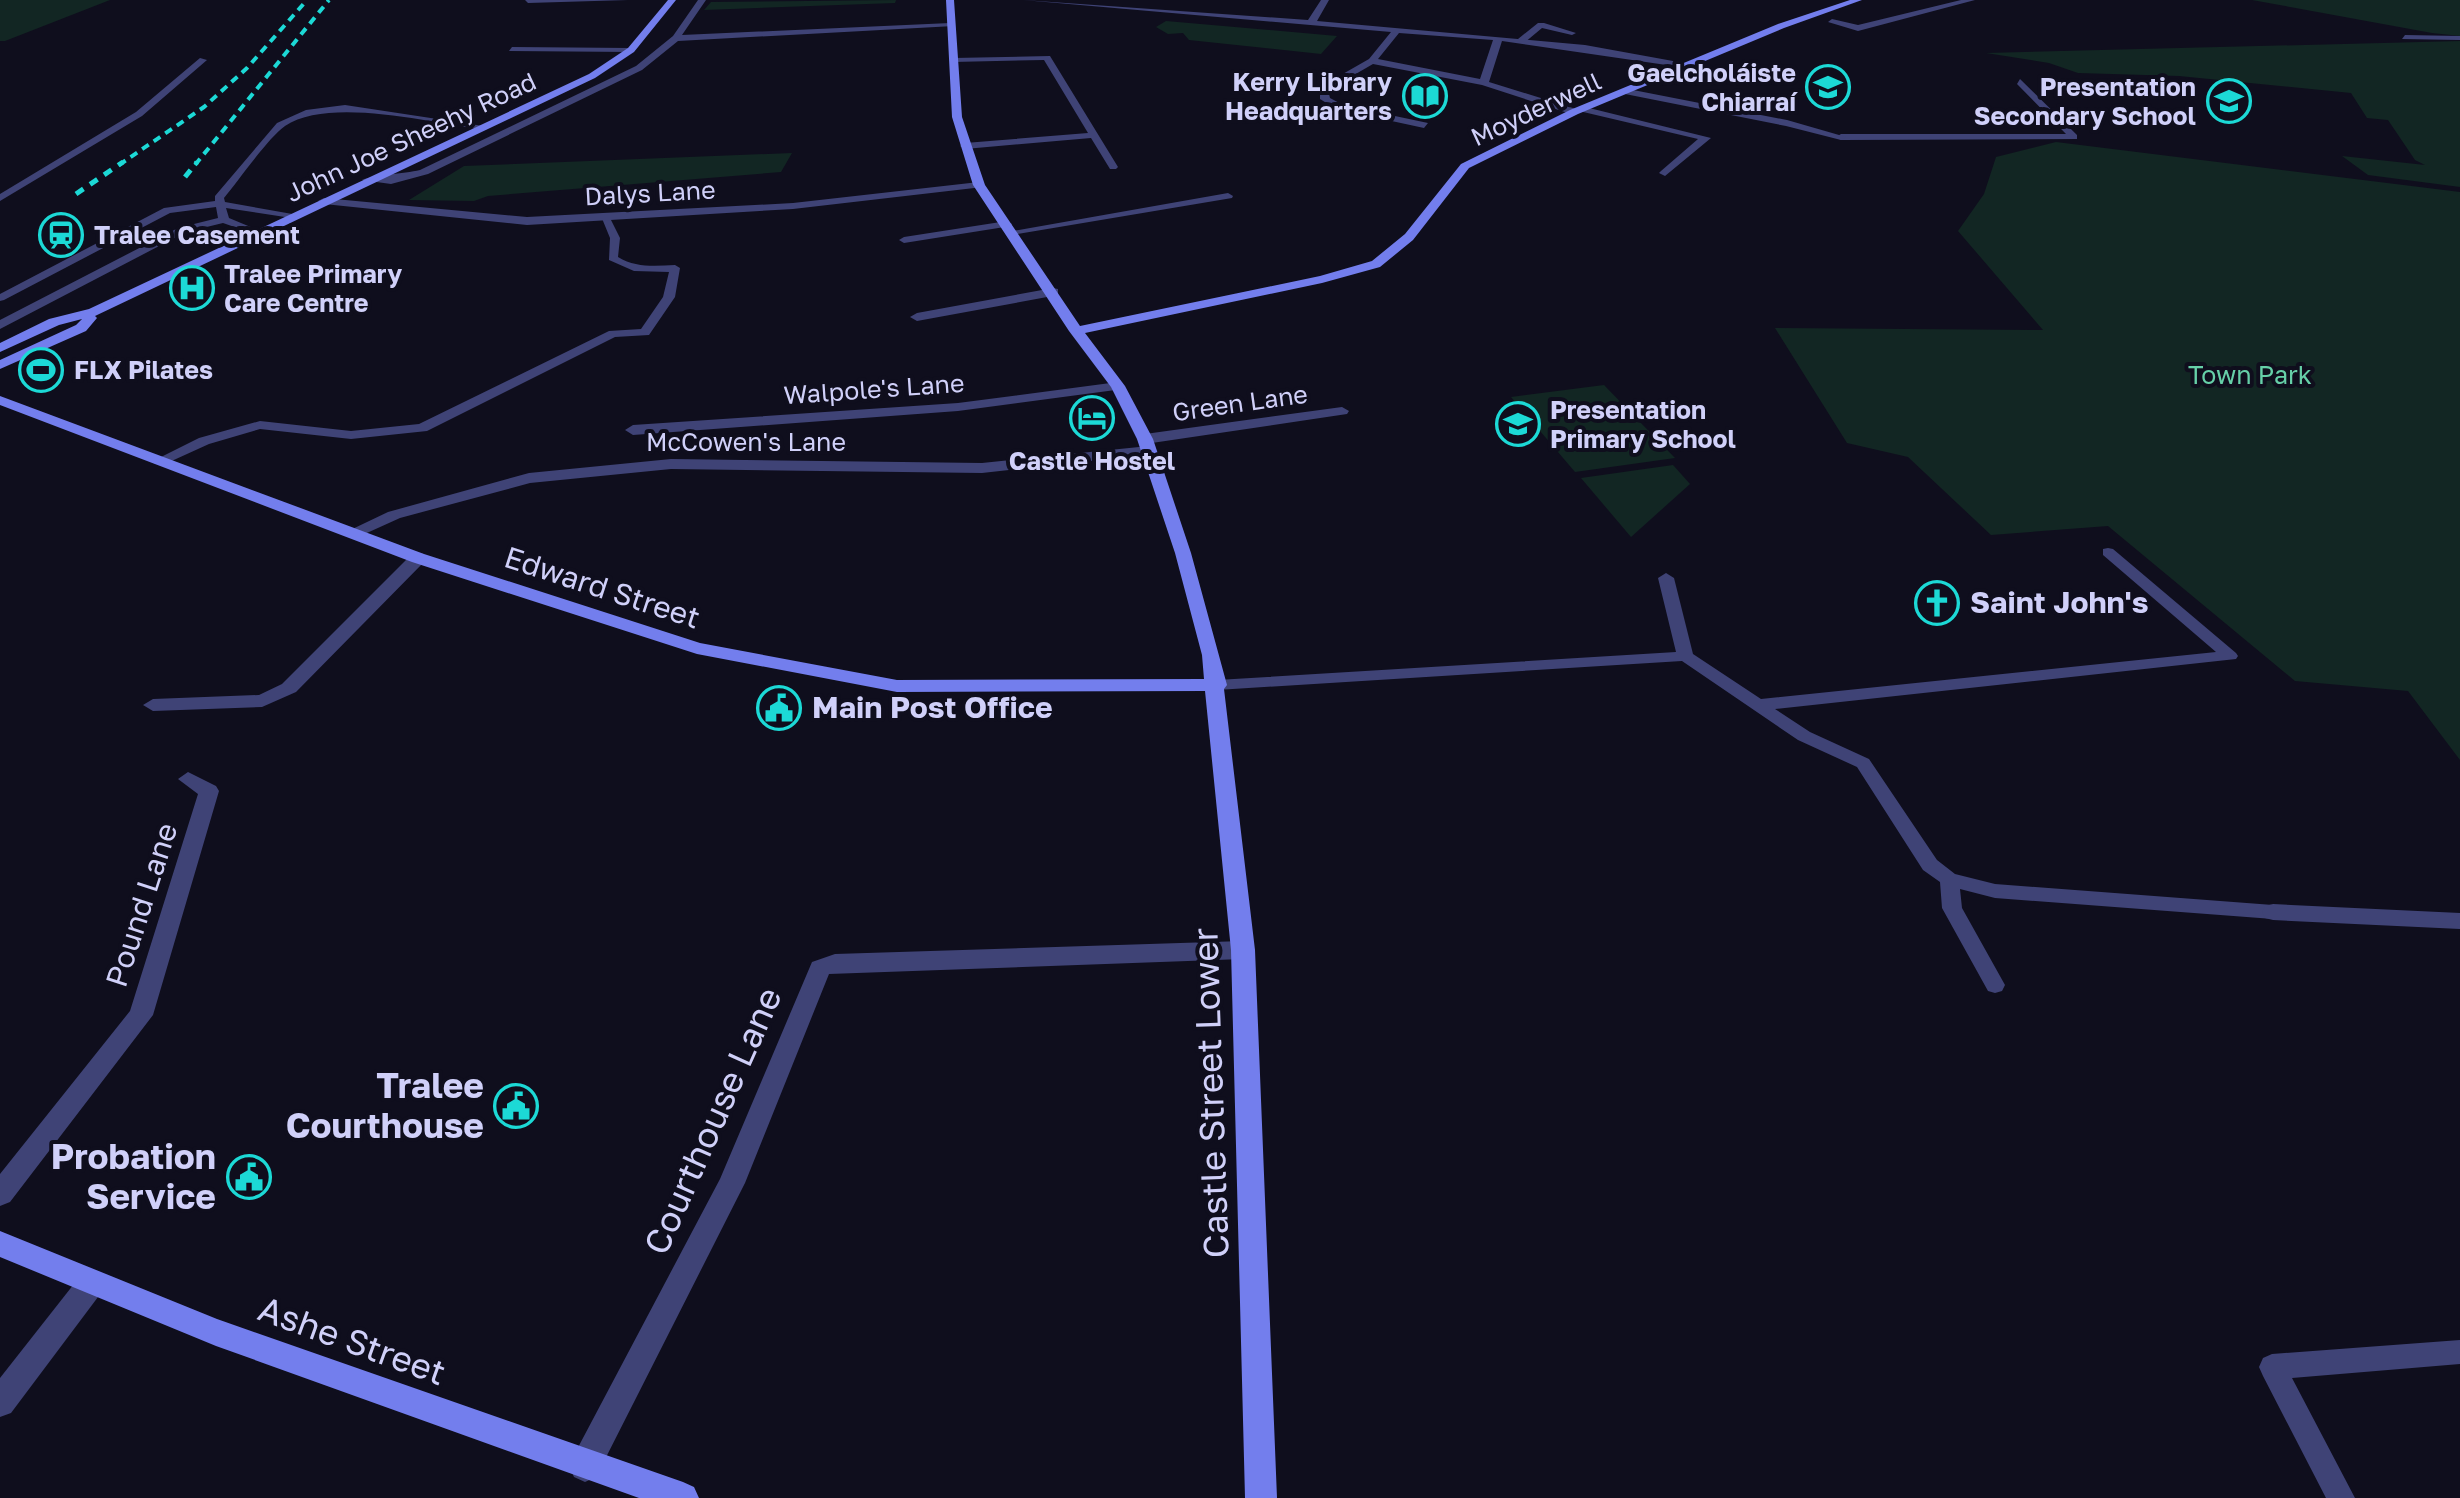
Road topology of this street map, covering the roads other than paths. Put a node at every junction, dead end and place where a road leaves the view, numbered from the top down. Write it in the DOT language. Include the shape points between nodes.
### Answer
graph roads {
  1 [pos="624,0"];
  2 [pos="672,0"];
  3 [pos="702,0"];
  4 [pos="950,0"];
  5 [pos="1027,0"];
  6 [pos="1150,0"];
  7 [pos="1325,0"];
  8 [pos="1836,0"];
  9 [pos="1971,0"];
  10 [pos="528,1"];
  11 [pos="1854,1"];
  12 [pos="1142,9"];
  13 [pos="1832,22"];
  14 [pos="1311,23"];
  15 [pos="950,26"];
  16 [pos="1397,30"];
  17 [pos="1572,33"];
  18 [pos="2405,37"];
  19 [pos="676,38"];
  20 [pos="1498,38"];
  21 [pos="2460,38"];
  22 [pos="1520,41"];
  23 [pos="512,49"];
  24 [pos="631,50"];
  25 [pos="203,60"];
  26 [pos="953,60"];
  27 [pos="1372,61"];
  28 [pos="1684,66"];
  29 [pos="2020,82"];
  30 [pos="1484,83"];
  31 [pos="1628,92"];
  32 [pos="1578,110"];
  33 [pos="1424,125"];
  34 [pos="485,126"];
  35 [pos="1093,135"];
  36 [pos="1841,137"];
  37 [pos="965,146"];
  38 [pos="1113,168"];
  39 [pos="1665,173"];
  40 [pos="368,180"];
  41 [pos="979,185"];
  42 [pos="1228,196"];
  43 [pos="0,198"];
  44 [pos="324,201"];
  45 [pos="218,204"];
  46 [pos="294,216"];
  47 [pos="605,218"];
  48 [pos="224,220"];
  49 [pos="1010,228"];
  50 [pos="260,233"];
  51 [pos="904,240"];
  52 [pos="0,286"];
  53 [pos="19,288"];
  54 [pos="1053,292"];
  55 [pos="0,298"];
  56 [pos="94,312"];
  57 [pos="917,316"];
  58 [pos="0,325"];
  59 [pos="1076,331"];
  60 [pos="0,348"];
  61 [pos="0,365"];
  62 [pos="1118,386"];
  63 [pos="0,400"];
  64 [pos="1342,410"];
  65 [pos="36,413"];
  66 [pos="0,417"];
  67 [pos="633,430"];
  68 [pos="1147,445"];
  69 [pos="160,461"];
  70 [pos="352,533"];
  71 [pos="2108,552"];
  72 [pos="418,558"];
  73 [pos="1666,578"];
  74 [pos="1684,656"];
  75 [pos="1217,686"];
  76 [pos="153,705"];
  77 [pos="1758,705"];
  78 [pos="188,780"];
  79 [pos="1949,879"];
  80 [pos="2273,912"];
  81 [pos="2460,921"];
  82 [pos="1243,950"];
  83 [pos="1995,985"];
  84 [pos="0,1194"];
  85 [pos="0,1244"];
  86 [pos="92,1284"];
  87 [pos="2460,1352"];
  88 [pos="0,1402"];
  89 [pos="586,1466"];
  90 [pos="683,1498"];
  91 [pos="1261,1498"];
  92 [pos="2341,1498"];
  1 -- 10 [label="lane"];
  2 -- 24 [label="main road, John Joe Sheehy Road"];
  3 -- 19 [label="street"];
  4 -- 15 [label="main road, Castle Street Lower"];
  5 -- 12 [label="street"];
  6 -- 12 [label="street"];
  7 -- 14 [label="street"];
  8 -- 11 [label="lane"];
  9 -- 13 [label="street" via="1858,28"];
  11 -- 28 [label="main road, Moyderwell"];
  12 -- 14 [label="street"];
  14 -- 16 [label="street"];
  15 -- 19 [label="street"];
  15 -- 26 [label="main road, Castle Street Lower"];
  16 -- 20 [label="street"];
  16 -- 27 [label="street"];
  17 -- 22 [label="lane" via="1541,25"];
  18 -- 21 [label="lane"];
  19 -- 40 [label="street" via="604,87 424,172"];
  20 -- 22 [label="street"];
  20 -- 30 [label="street"];
  22 -- 28 [label="street"];
  23 -- 24 [label="lane"];
  24 -- 34 [label="main road, John Joe Sheehy Road" via="592,76"];
  25 -- 43 [label="lane" via="139,114"];
  26 -- 35 [label="lane" via="1048,58"];
  26 -- 37 [label="main road, Castle Street Lower"];
  27 -- 30 [label="street"];
  27 -- 33 [label="street" via="1322,89 1325,99"];
  28 -- 31 [label="main road, Moyderwell"];
  29 -- 36 [label="lane" via="2074,136"];
  30 -- 32 [label="street"];
  31 -- 32 [label="main road, Moyderwell"];
  31 -- 36 [label="street"];
  32 -- 39 [label="street" via="1706,138"];
  32 -- 59 [label="main road, Moyderwell" via="1466,166 1409,237 1376,264"];
  34 -- 40 [label="main road, John Joe Sheehy Road"];
  34 -- 45 [label="lane" via="346,108 308,112 280,125 224,188"];
  35 -- 37 [label="lane"];
  35 -- 38 [label="lane"];
  37 -- 41 [label="main road, Castle Street Lower"];
  40 -- 44 [label="main road, John Joe Sheehy Road"];
  41 -- 47 [label="street, Dalys Lane"];
  41 -- 49 [label="main road, Castle Street Lower"];
  42 -- 49 [label="lane"];
  44 -- 46 [label="main road, John Joe Sheehy Road"];
  44 -- 47 [label="street, Dalys Lane" via="488,220"];
  45 -- 46 [label="lane"];
  45 -- 48 [label="lane"];
  45 -- 53 [label="lane" via="150,217"];
  46 -- 50 [label="main road, John Joe Sheehy Road"];
  47 -- 69 [label="lane" via="620,264 674,268 670,296 644,332 614,334 422,428 351,436 260,424"];
  48 -- 50 [label="lane"];
  48 -- 58 [label="lane" via="182,230"];
  49 -- 51 [label="lane"];
  49 -- 54 [label="main road, Castle Street Lower"];
  50 -- 56 [label="main road, John Joe Sheehy Road"];
  52 -- 53 [label="lane"];
  53 -- 55 [label="lane"];
  54 -- 57 [label="street"];
  54 -- 59 [label="main road, Castle Street Lower"];
  56 -- 60 [label="main road, John Joe Sheehy Road"];
  56 -- 61 [label="main road, John Joe Sheehy Road" via="81,328"];
  59 -- 62 [label="main road, Castle Street Lower"];
  62 -- 67 [label="street, Walpole's Lane" via="958,406"];
  62 -- 68 [label="main road, Castle Street Lower"];
  63 -- 65 [label="main road, Edward Street"];
  64 -- 68 [label="street, Green Lane"];
  65 -- 66 [label="main road"];
  65 -- 69 [label="main road, Edward Street"];
  68 -- 70 [label="street, McCowen's Lane" via="982,468 671,464 529,478"];
  68 -- 75 [label="main road, Castle Street Lower"];
  69 -- 70 [label="main road, Edward Street"];
  70 -- 72 [label="main road, Edward Street"];
  71 -- 77 [label="lane" via="2230,656"];
  72 -- 75 [label="main road, Edward Street" via="697,648 898,686"];
  72 -- 76 [label="street" via="288,688 262,702"];
  73 -- 74 [label="lane"];
  74 -- 75 [label="lane"];
  74 -- 77 [label="lane"];
  75 -- 82 [label="main road, Castle Street Lower"];
  77 -- 79 [label="lane" via="1804,736 1863,762 1930,865"];
  78 -- 84 [label="street, Pound Lane" via="209,791 141,1014"];
  79 -- 80 [label="lane" via="2008,892"];
  79 -- 83 [label="lane" via="1952,908"];
  80 -- 81 [label="street"];
  82 -- 89 [label="street, Courthouse Lane" via="820,968 732,1182"];
  82 -- 91 [label="main road, Castle Street Lower"];
  85 -- 86 [label="main road, Ashe Street"];
  86 -- 88 [label="street"];
  86 -- 89 [label="main road, Ashe Street"];
  87 -- 92 [label="lane" via="2272,1367"];
  89 -- 90 [label="main road, Ashe Street"];
}
